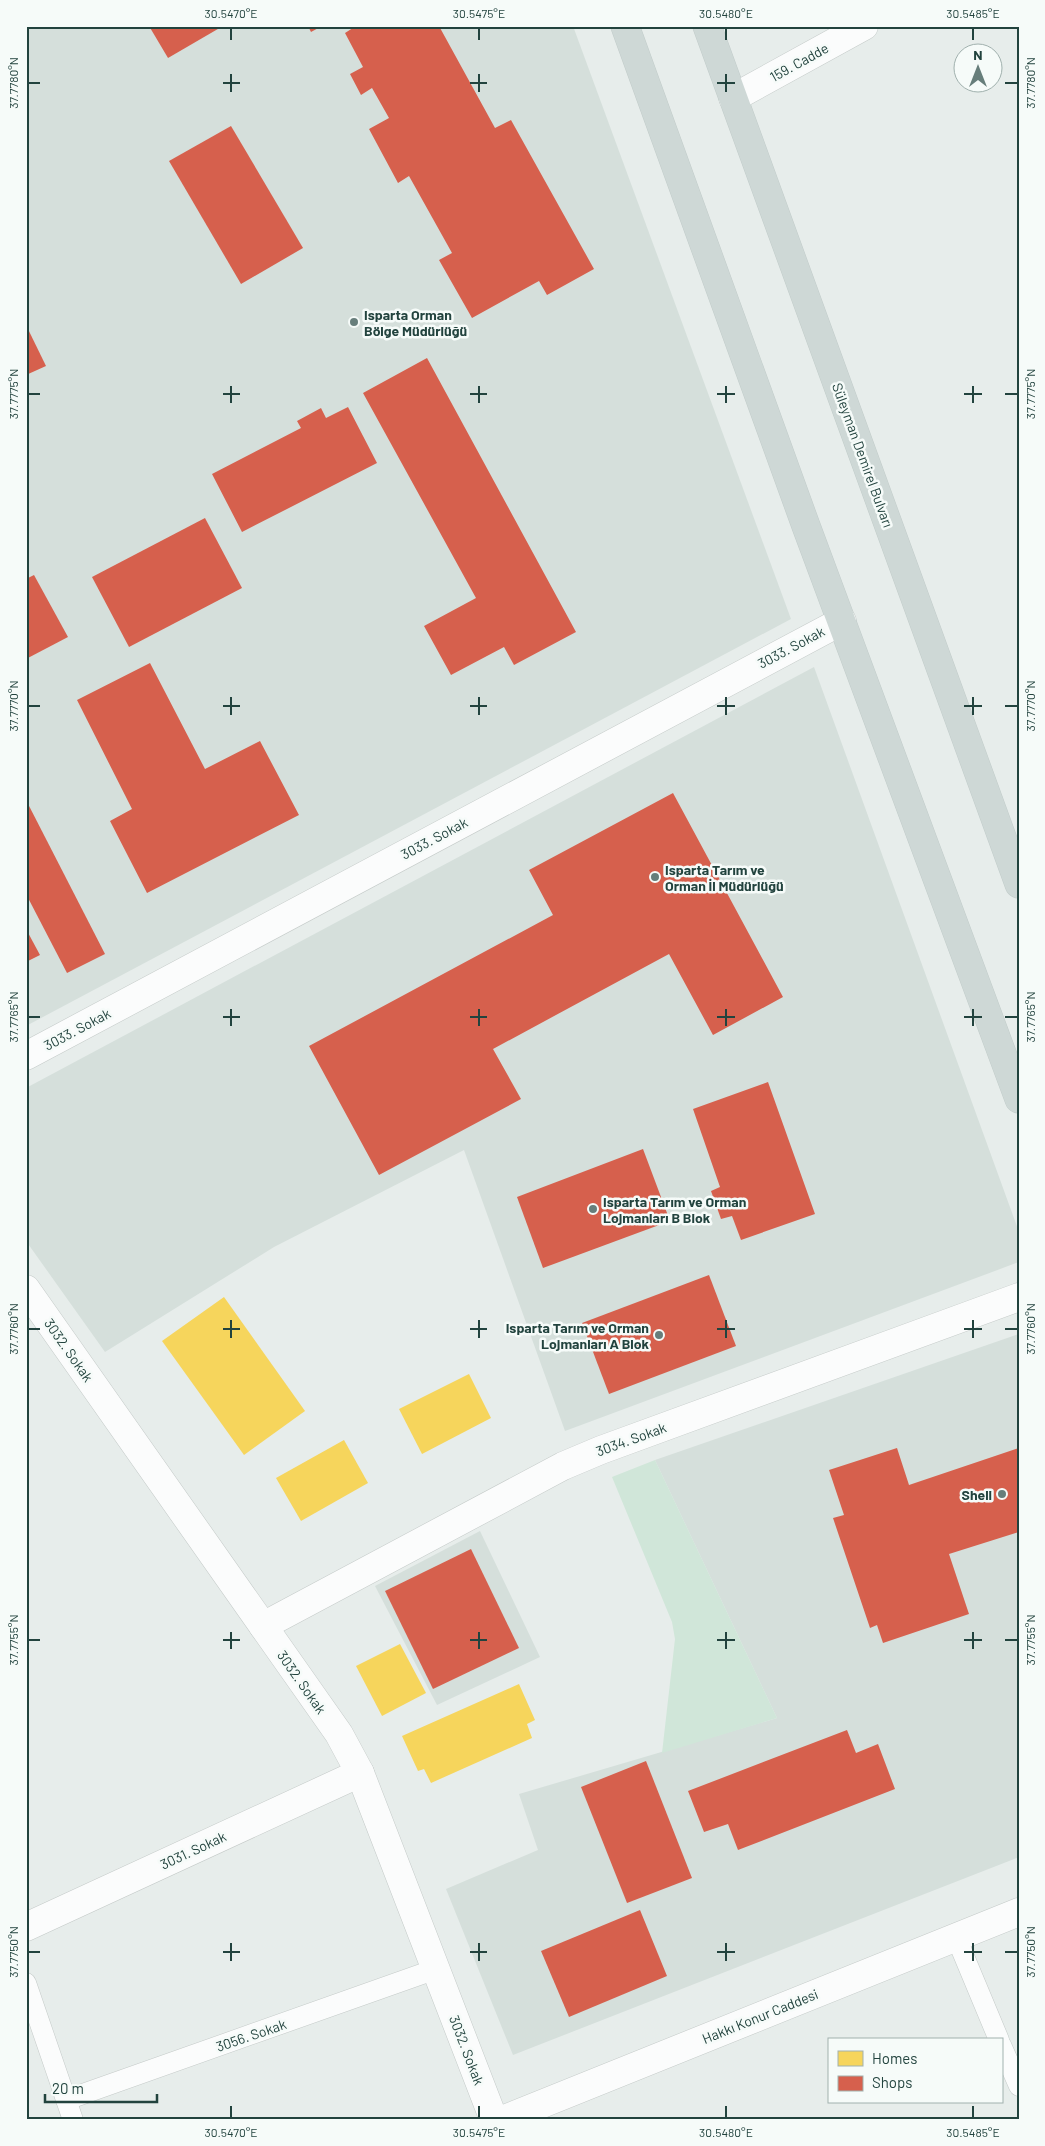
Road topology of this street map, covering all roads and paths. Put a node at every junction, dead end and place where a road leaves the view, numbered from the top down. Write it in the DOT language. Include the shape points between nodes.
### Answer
graph roads {
  1 [pos="625,26"];
  2 [pos="707,26"];
  3 [pos="864,26"];
  4 [pos="733,98"];
  5 [pos="842,620"];
  6 [pos="1019,884"];
  7 [pos="26,1056"];
  8 [pos="1019,1099"];
  9 [pos="26,1289"];
  10 [pos="1019,1297"];
  11 [pos="263,1626"];
  12 [pos="360,1772"];
  13 [pos="1019,1912"];
  14 [pos="26,1928"];
  15 [pos="956,1937"];
  16 [pos="436,1969"];
  17 [pos="26,1983"];
  18 [pos="998,2038"];
  19 [pos="1002,2047"];
  20 [pos="1019,2086"];
  21 [pos="66,2100"];
  22 [pos="73,2120"];
  23 [pos="494,2120"];
  24 [pos="502,2120"];
  1 -- 5 [label="main road"];
  2 -- 4 [label="main road, Süleyman Demirel Bulvarı"];
  3 -- 4 [label="street, 159. Cadde"];
  4 -- 6 [label="main road, Süleyman Demirel Bulvarı"];
  5 -- 7 [label="street, 3033. Sokak"];
  5 -- 8 [label="main road"];
  9 -- 11 [label="street, 3032. Sokak"];
  10 -- 11 [label="street, 3034. Sokak" via="563,1466"];
  11 -- 12 [label="street, 3032. Sokak" via="339,1734"];
  12 -- 14 [label="street, 3031. Sokak"];
  12 -- 16 [label="street, 3032. Sokak"];
  13 -- 15 [label="street, Hakkı Konur Caddesi"];
  15 -- 18 [label="lane"];
  15 -- 24 [label="street, Hakkı Konur Caddesi"];
  16 -- 21 [label="lane, 3056. Sokak"];
  16 -- 23 [label="street, 3032. Sokak"];
  17 -- 21 [label="lane"];
  19 -- 20 [label="lane"];
  21 -- 22 [label="lane"];
}
